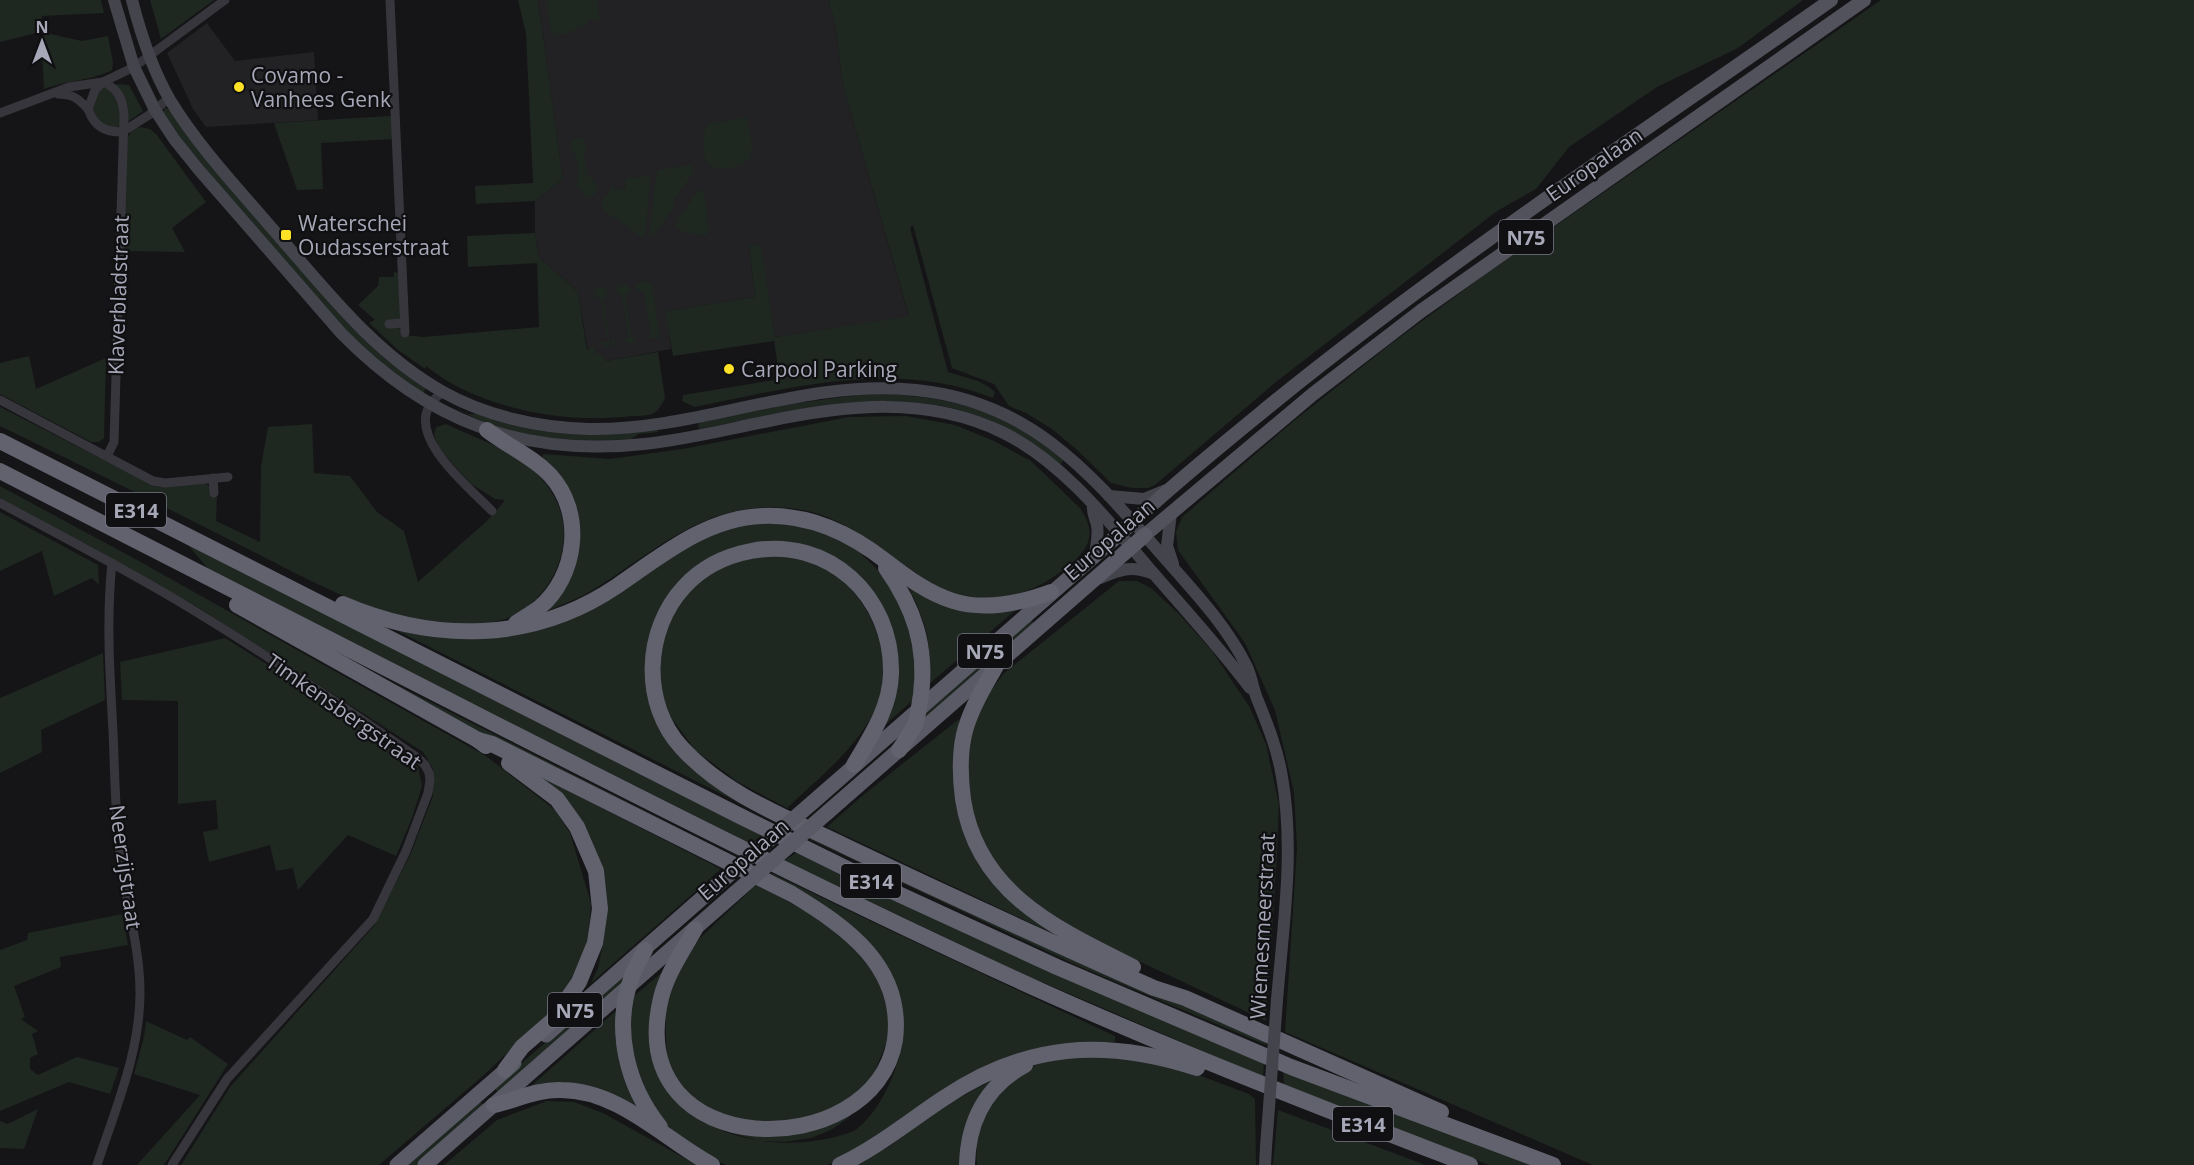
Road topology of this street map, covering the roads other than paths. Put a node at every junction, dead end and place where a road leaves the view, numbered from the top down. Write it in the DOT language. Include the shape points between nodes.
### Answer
graph roads {
  1 [pos="114,0"];
  2 [pos="132,0"];
  3 [pos="225,0"];
  4 [pos="390,0"];
  5 [pos="1831,0"];
  6 [pos="1864,0"];
  7 [pos="149,56"];
  8 [pos="134,67"];
  9 [pos="103,82"];
  10 [pos="52,93"];
  11 [pos="169,98"];
  12 [pos="88,109"];
  13 [pos="155,110"];
  14 [pos="0,113"];
  15 [pos="122,132"];
  16 [pos="389,324"];
  17 [pos="442,392"];
  18 [pos="0,400"];
  19 [pos="430,405"];
  20 [pos="487,430"];
  21 [pos="0,441"];
  22 [pos="107,456"];
  23 [pos="0,471"];
  24 [pos="228,477"];
  25 [pos="213,478"];
  26 [pos="1172,488"];
  27 [pos="214,493"];
  28 [pos="1109,496"];
  29 [pos="0,503"];
  30 [pos="1093,505"];
  31 [pos="492,511"];
  32 [pos="1171,513"];
  33 [pos="1133,522"];
  34 [pos="1120,534"];
  35 [pos="1145,535"];
  36 [pos="1131,547"];
  37 [pos="877,555"];
  38 [pos="1095,556"];
  39 [pos="112,563"];
  40 [pos="1174,568"];
  41 [pos="1155,575"];
  42 [pos="272,579"];
  43 [pos="216,582"];
  44 [pos="1093,582"];
  45 [pos="1052,592"];
  46 [pos="506,628"];
  47 [pos="996,666"];
  48 [pos="1255,694"];
  49 [pos="919,710"];
  50 [pos="478,740"];
  51 [pos="899,750"];
  52 [pos="854,765"];
  53 [pos="695,929"];
  54 [pos="645,950"];
  55 [pos="628,988"];
  56 [pos="1185,998"];
  57 [pos="1047,1054"];
  58 [pos="506,1070"];
  59 [pos="1256,1083"];
  60 [pos="494,1105"];
  61 [pos="850,1125"];
  62 [pos="721,1136"];
  63 [pos="668,1137"];
  64 [pos="1490,1142"];
  65 [pos="97,1165"];
  66 [pos="172,1165"];
  67 [pos="398,1165"];
  68 [pos="425,1165"];
  69 [pos="712,1165"];
  70 [pos="840,1165"];
  71 [pos="967,1165"];
  72 [pos="1265,1165"];
  73 [pos="1470,1165"];
  74 [pos="1553,1165"];
  1 -- 8 [label="main road, Wiemesmeerstraat"];
  2 -- 7 [label="main road, Wiemesmeerstraat"];
  3 -- 7 [label="street"];
  4 -- 16 [label="street" via="404,328"];
  5 -- 26 [label="main road, Europalaan / N75" via="1425,285"];
  6 -- 32 [label="main road, Europalaan / N75" via="1430,304 1313,394"];
  7 -- 8 [label="street"];
  7 -- 11 [label="main road, Wiemesmeerstraat"];
  8 -- 9 [label="street"];
  8 -- 13 [label="main road, Wiemesmeerstraat"];
  9 -- 10 [label="street"];
  9 -- 12 [label="street" via="95,90"];
  9 -- 15 [label="street, Klaverbladstraat" via="118,91 123,103"];
  10 -- 12 [label="street" via="69,94"];
  10 -- 14 [label="street"];
  11 -- 13 [label="street"];
  11 -- 17 [label="main road, Wiemesmeerstraat" via="213,160 351,319 398,362"];
  12 -- 15 [label="street" via="101,128"];
  13 -- 15 [label="street"];
  13 -- 19 [label="main road, Wiemesmeerstraat" via="198,170 341,333 385,375"];
  15 -- 22 [label="street, Klaverbladstraat" via="114,442"];
  17 -- 19 [label="street"];
  17 -- 28 [label="main road, Wiemesmeerstraat" via="472,406 530,423 591,429 678,421 827,392 918,390 976,402 1027,426 1072,458"];
  18 -- 22 [label="street"];
  19 -- 20 [label="main road, Wiemesmeerstraat"];
  19 -- 31 [label="street" via="426,423 434,449"];
  20 -- 30 [label="main road, Wiemesmeerstraat" via="549,445 614,446 681,438 835,409 907,406 969,419 1003,432 1054,466"];
  20 -- 46 [label="highway" via="551,476 569,509 572,524 570,560 550,596 539,608"];
  21 -- 42 [label="highway, E314"];
  22 -- 25 [label="street" via="153,481"];
  23 -- 43 [label="highway, E314"];
  24 -- 25 [label="street"];
  25 -- 27 [label="street"];
  26 -- 28 [label="main road" via="1144,499"];
  26 -- 33 [label="main road, Europalaan / N75"];
  28 -- 33 [label="main road, Wiemesmeerstraat"];
  29 -- 39 [label="street, Timkensbergstraat"];
  30 -- 34 [label="main road, Wiemesmeerstraat"];
  30 -- 38 [label="main road" via="1098,533"];
  32 -- 35 [label="main road, Europalaan / N75"];
  32 -- 40 [label="main road" via="1167,546"];
  33 -- 34 [label="highway, Europalaan / N75"];
  33 -- 35 [label="main road, Wiemesmeerstraat"];
  34 -- 36 [label="main road, Wiemesmeerstraat"];
  34 -- 38 [label="highway, Europalaan / N75"];
  35 -- 36 [label="highway, Europalaan / N75"];
  35 -- 40 [label="main road, Wiemesmeerstraat"];
  36 -- 41 [label="main road, Wiemesmeerstraat"];
  36 -- 44 [label="highway, Europalaan / N75"];
  37 -- 45 [label="highway" via="933,594 955,602 994,605"];
  37 -- 46 [label="highway" via="841,532 812,520 747,517 688,538 578,608 542,622"];
  37 -- 49 [label="highway" via="900,587 919,633"];
  38 -- 45 [label="highway, Europalaan / N75"];
  39 -- 65 [label="street, Neerzijstraat" via="109,618 116,795 121,863 137,948 140,995 125,1082"];
  39 -- 66 [label="street, Timkensbergstraat" via="284,667 383,734 425,765 430,780 406,851 369,924 227,1079"];
  40 -- 48 [label="main road, Wiemesmeerstraat" via="1226,632 1248,670"];
  41 -- 44 [label="main road" via="1130,568"];
  41 -- 48 [label="main road, Wiemesmeerstraat"];
  42 -- 46 [label="highway" via="384,620 415,627 471,632"];
  42 -- 64 [label="highway, E314" via="894,892 1291,1067"];
  43 -- 50 [label="highway" via="233,602"];
  43 -- 59 [label="highway, E314" via="865,908 1046,993"];
  44 -- 47 [label="highway, Europalaan / N75"];
  45 -- 49 [label="highway, Europalaan / N75"];
  47 -- 51 [label="highway, Europalaan / N75"];
  47 -- 56 [label="highway" via="976,702 962,743 965,809 981,853 995,876 1040,916"];
  48 -- 72 [label="main road, Wiemesmeerstraat, bridge" via="1276,749 1287,811 1286,886"];
  49 -- 51 [label="highway" via="915,725"];
  49 -- 52 [label="highway, Europalaan / N75"];
  50 -- 58 [label="highway" via="541,786 567,812 586,845 600,897 595,943 579,982 552,1021 522,1047"];
  50 -- 61 [label="highway" via="792,894 849,932 873,958 888,983 896,1021 893,1058 886,1079 869,1107"];
  51 -- 53 [label="highway, Europalaan / N75, bridge"];
  52 -- 54 [label="highway, Europalaan / N75, bridge"];
  52 -- 56 [label="highway" via="887,703 891,676 891,654 881,618 867,594 848,574 825,560 795,550 765,548 734,554 706,567 683,587 665,613 655,640 652,667 655,696 664,721 680,746 704,770 744,797 903,874 1154,988"];
  53 -- 55 [label="highway, Europalaan / N75"];
  53 -- 62 [label="highway" via="664,986 656,1026 658,1055 666,1079 685,1107"];
  54 -- 55 [label="highway"];
  54 -- 58 [label="highway, Europalaan / N75"];
  55 -- 60 [label="highway, Europalaan / N75"];
  55 -- 63 [label="highway" via="624,1037 631,1075 646,1109"];
  56 -- 64 [label="highway" via="1452,1116"];
  57 -- 59 [label="highway" via="1136,1052"];
  57 -- 70 [label="highway" via="1004,1065 978,1077 863,1154"];
  57 -- 71 [label="highway" via="1005,1077 987,1097 974,1122"];
  58 -- 67 [label="highway, Europalaan / N75"];
  59 -- 73 [label="highway, E314"];
  60 -- 63 [label="highway" via="544,1091 575,1091 622,1107"];
  60 -- 68 [label="highway, Europalaan / N75"];
  63 -- 69 [label="highway"];
  64 -- 74 [label="highway, E314"];
}
